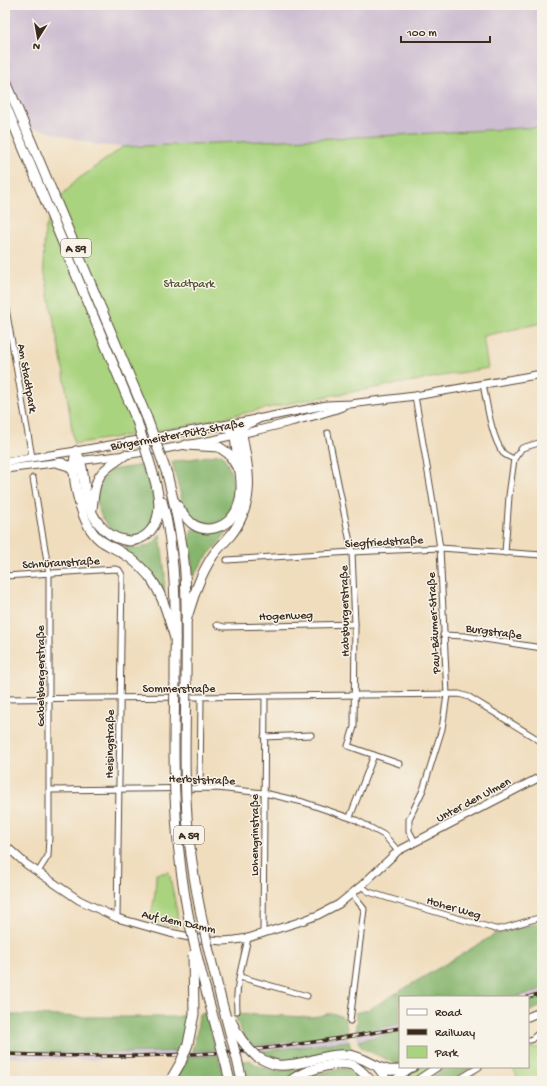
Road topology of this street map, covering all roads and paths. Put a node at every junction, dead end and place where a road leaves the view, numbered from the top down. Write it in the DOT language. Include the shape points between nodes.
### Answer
graph roads {
  1 [pos="5,79"];
  2 [pos="5,104"];
  3 [pos="5,303"];
  4 [pos="12,344"];
  5 [pos="5,346"];
  6 [pos="542,374"];
  7 [pos="483,384"];
  8 [pos="415,396"];
  9 [pos="350,404"];
  10 [pos="257,420"];
  11 [pos="219,426"];
  12 [pos="328,433"];
  13 [pos="238,434"];
  14 [pos="542,442"];
  15 [pos="186,445"];
  16 [pos="76,451"];
  17 [pos="125,455"];
  18 [pos="32,457"];
  19 [pos="514,459"];
  20 [pos="77,461"];
  21 [pos="5,462"];
  22 [pos="59,463"];
  23 [pos="5,469"];
  24 [pos="240,471"];
  25 [pos="74,472"];
  26 [pos="33,478"];
  27 [pos="159,495"];
  28 [pos="174,501"];
  29 [pos="92,511"];
  30 [pos="440,548"];
  31 [pos="352,552"];
  32 [pos="505,553"];
  33 [pos="542,555"];
  34 [pos="227,560"];
  35 [pos="119,570"];
  36 [pos="49,573"];
  37 [pos="5,576"];
  38 [pos="186,621"];
  39 [pos="355,624"];
  40 [pos="217,625"];
  41 [pos="443,635"];
  42 [pos="175,638"];
  43 [pos="542,648"];
  44 [pos="447,694"];
  45 [pos="354,696"];
  46 [pos="265,697"];
  47 [pos="120,698"];
  48 [pos="201,698"];
  49 [pos="5,699"];
  50 [pos="50,699"];
  51 [pos="311,735"];
  52 [pos="264,736"];
  53 [pos="542,742"];
  54 [pos="374,755"];
  55 [pos="400,764"];
  56 [pos="542,776"];
  57 [pos="200,788"];
  58 [pos="119,789"];
  59 [pos="50,790"];
  60 [pos="264,793"];
  61 [pos="350,817"];
  62 [pos="415,842"];
  63 [pos="5,845"];
  64 [pos="398,850"];
  65 [pos="38,872"];
  66 [pos="361,886"];
  67 [pos="352,894"];
  68 [pos="542,917"];
  69 [pos="117,918"];
  70 [pos="263,934"];
  71 [pos="192,936"];
  72 [pos="248,938"];
  73 [pos="240,978"];
  74 [pos="217,985"];
  75 [pos="307,996"];
  76 [pos="237,1010"];
  77 [pos="542,1011"];
  78 [pos="529,1016"];
  79 [pos="350,1021"];
  80 [pos="542,1030"];
  81 [pos="529,1040"];
  82 [pos="377,1066"];
  83 [pos="407,1068"];
  84 [pos="412,1068"];
  85 [pos="436,1068"];
  86 [pos="477,1068"];
  87 [pos="368,1079"];
  88 [pos="170,1081"];
  89 [pos="230,1081"];
  90 [pos="242,1081"];
  91 [pos="290,1081"];
  92 [pos="386,1081"];
  93 [pos="393,1081"];
  94 [pos="416,1081"];
  95 [pos="457,1081"];
  1 -- 28 [label="highway, A 59, bridge" via="147,418"];
  2 -- 27 [label="highway, A 59, bridge" via="137,421"];
  3 -- 4 [label="street, Am Stadtpark"];
  4 -- 5 [label="street"];
  4 -- 18 [label="street, Am Stadtpark"];
  6 -- 7 [label="main road, Bürgermeister-Pütz-Straße"];
  7 -- 8 [label="main road, Bürgermeister-Pütz-Straße"];
  7 -- 19 [label="street" via="489,419 498,444 504,454"];
  8 -- 9 [label="main road, Bürgermeister-Pütz-Straße"];
  8 -- 30 [label="street, Paul-Bäumer-Straße"];
  9 -- 10 [label="main road, Bürgermeister-Pütz-Straße" via="327,405"];
  9 -- 13 [label="main road, Bürgermeister-Pütz-Straße" via="323,414"];
  10 -- 11 [label="main road, Bürgermeister-Pütz-Straße"];
  10 -- 13 [label="highway" via="239,428"];
  11 -- 13 [label="highway"];
  11 -- 16 [label="main road, Bürgermeister-Pütz-Straße"];
  12 -- 31 [label="street, Habsburgerstraße"];
  13 -- 15 [label="main road, Bürgermeister-Pütz-Straße"];
  13 -- 24 [label="highway"];
  13 -- 38 [label="highway" via="248,478 243,514 231,535 213,555 203,572"];
  14 -- 19 [label="street" via="522,448"];
  15 -- 17 [label="main road, Bürgermeister-Pütz-Straße"];
  15 -- 24 [label="highway" via="219,447 229,454"];
  16 -- 18 [label="main road, Bürgermeister-Pütz-Straße"];
  16 -- 20 [label="highway"];
  17 -- 20 [label="main road, Bürgermeister-Pütz-Straße"];
  17 -- 29 [label="highway" via="106,468 95,484"];
  18 -- 21 [label="main road, Bürgermeister-Pütz-Straße"];
  19 -- 32 [label="street"];
  20 -- 22 [label="main road, Bürgermeister-Pütz-Straße"];
  20 -- 25 [label="highway"];
  20 -- 29 [label="highway"];
  22 -- 23 [label="main road, Bürgermeister-Pütz-Straße"];
  22 -- 25 [label="highway" via="69,466"];
  24 -- 28 [label="highway" via="241,490 237,508 233,516 222,526 214,529 194,525"];
  25 -- 42 [label="highway" via="84,519 90,529 98,538 139,565 149,576 161,597"];
  26 -- 36 [label="street, Gabelsbergerstraße"];
  27 -- 29 [label="highway" via="155,525 149,533 139,539 126,541 115,538 102,528"];
  27 -- 42 [label="highway, A 59" via="164,508 174,573"];
  28 -- 38 [label="highway, A 59" via="185,572"];
  30 -- 31 [label="street, Siegfriedstraße"];
  30 -- 32 [label="street, Siegfriedstraße"];
  30 -- 41 [label="street, Paul-Bäumer-Straße"];
  31 -- 34 [label="street, Siegfriedstraße"];
  31 -- 39 [label="street, Habsburgerstraße"];
  32 -- 33 [label="street, Siegfriedstraße"];
  35 -- 36 [label="street, Schnüranstraße"];
  35 -- 47 [label="street, Heisingstraße" via="122,575"];
  36 -- 37 [label="street, Schnüranstraße"];
  36 -- 50 [label="street, Gabelsbergerstraße"];
  38 -- 74 [label="highway, A 59, bridge" via="185,776 191,854 205,935"];
  39 -- 40 [label="street, Hogenweg" via="224,627"];
  39 -- 45 [label="street, Habsburgerstraße"];
  41 -- 43 [label="street, Burgstraße"];
  41 -- 44 [label="street, Paul-Bäumer-Straße"];
  42 -- 71 [label="highway, A 59, bridge" via="176,811 181,869"];
  44 -- 45 [label="street, Sommerstraße"];
  44 -- 53 [label="street, Sommerstraße" via="469,697"];
  44 -- 62 [label="street, Paul-Bäumer-Straße" via="442,729 423,790 408,819 409,831"];
  45 -- 46 [label="street, Sommerstraße"];
  45 -- 54 [label="street" via="354,727 348,746"];
  46 -- 48 [label="street, Sommerstraße"];
  46 -- 52 [label="street, Lohengrinstraße"];
  47 -- 48 [label="street, Sommerstraße"];
  47 -- 50 [label="street, Sommerstraße"];
  47 -- 58 [label="street, Heisingstraße"];
  48 -- 57 [label="street"];
  49 -- 50 [label="street, Sommerstraße"];
  50 -- 59 [label="street, Gabelsbergerstraße"];
  51 -- 52 [label="street"];
  52 -- 60 [label="street, Lohengrinstraße"];
  54 -- 55 [label="street"];
  54 -- 61 [label="street"];
  56 -- 62 [label="main road, Unter den Ulmen"];
  57 -- 58 [label="street, Herbststraße"];
  57 -- 60 [label="street, Herbststraße"];
  58 -- 59 [label="street, Herbststraße"];
  58 -- 69 [label="street, Heisingstraße"];
  59 -- 65 [label="street, Gabelsbergerstraße" via="48,856"];
  60 -- 61 [label="street, Herbststraße"];
  60 -- 70 [label="street, Lohengrinstraße"];
  61 -- 64 [label="street, Herbststraße" via="384,835"];
  62 -- 64 [label="main road, Auf dem Damm"];
  63 -- 65 [label="main road, Auf dem Damm"];
  64 -- 66 [label="main road, Auf dem Damm"];
  65 -- 69 [label="main road, Auf dem Damm" via="79,900"];
  66 -- 67 [label="main road, Auf dem Damm"];
  66 -- 68 [label="street, Hoher Weg" via="369,892 495,929"];
  67 -- 70 [label="main road, Auf dem Damm" via="318,915"];
  67 -- 79 [label="street" via="364,909"];
  69 -- 72 [label="main road, Auf dem Damm" via="199,939 223,941"];
  70 -- 72 [label="main road, Auf dem Damm"];
  71 -- 88 [label="highway, bridge" via="194,1014 188,1044"];
  71 -- 89 [label="highway, A 59, bridge"];
  72 -- 73 [label="street"];
  73 -- 75 [label="street"];
  73 -- 76 [label="street" via="236,999"];
  74 -- 82 [label="highway, bridge" via="238,1035 246,1048 257,1058 278,1065 346,1055 357,1056"];
  74 -- 90 [label="highway, A 59, bridge"];
  77 -- 78 [label="main road"];
  80 -- 81 [label="street"];
  82 -- 83 [label="highway" via="394,1070"];
  82 -- 92 [label="highway"];
  84 -- 93 [label="main road"];
  85 -- 94 [label="main road"];
  86 -- 95 [label="street"];
  87 -- 91 [label="highway" via="353,1065 335,1064 310,1071"];
}
